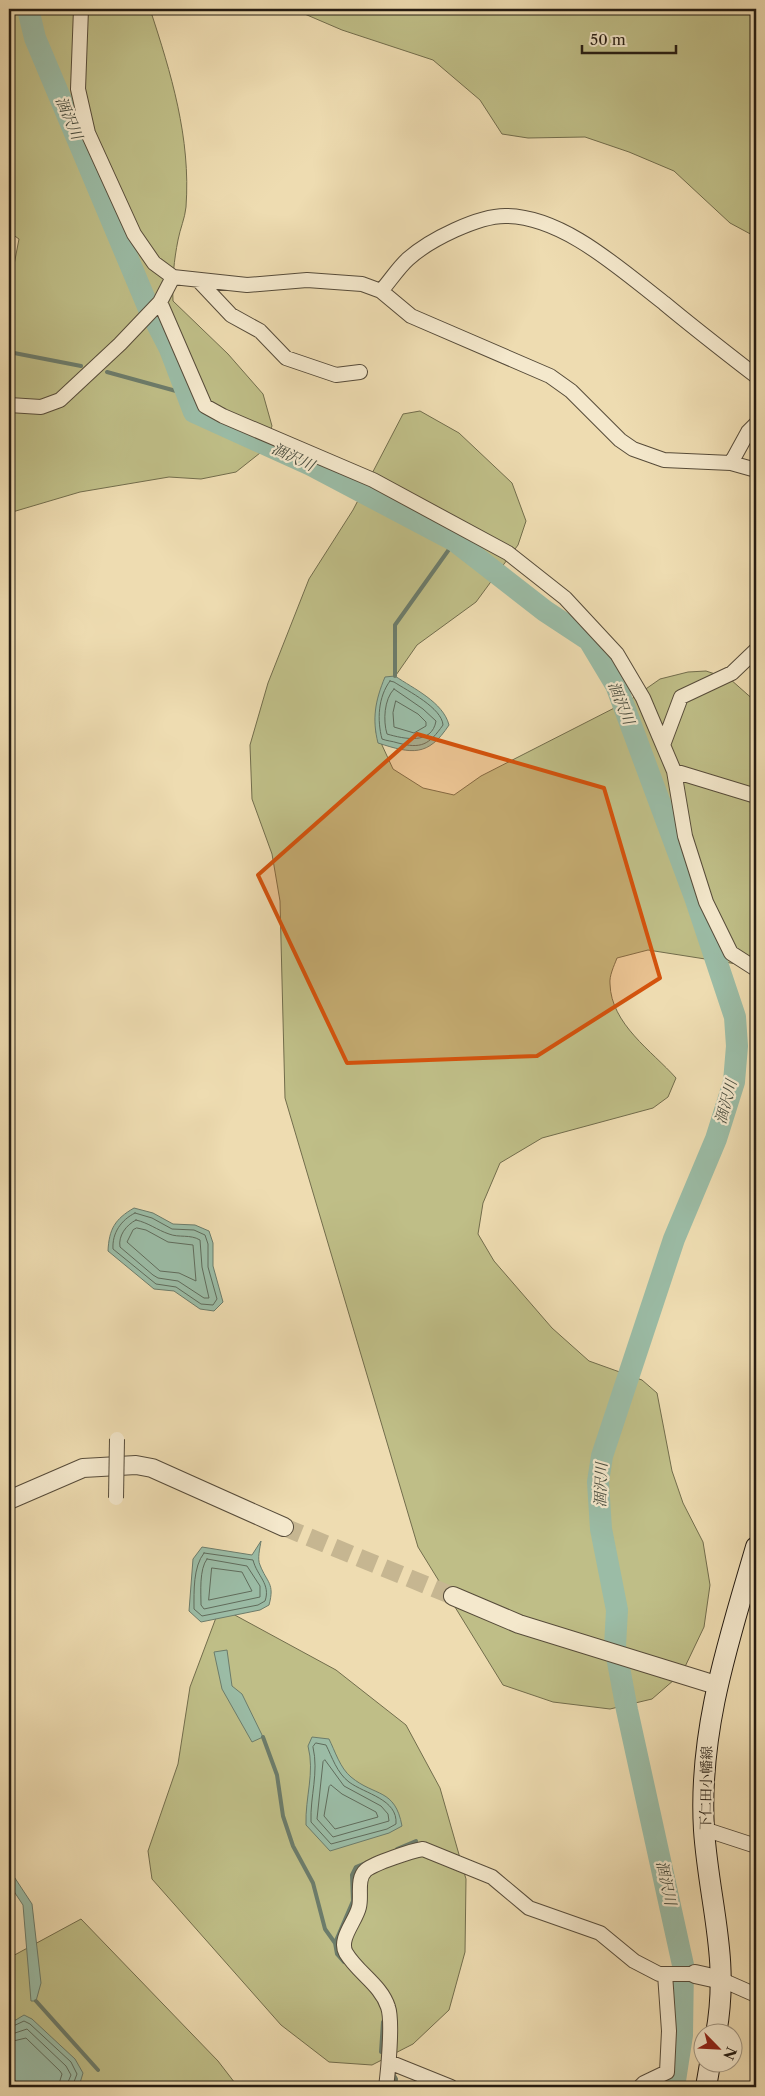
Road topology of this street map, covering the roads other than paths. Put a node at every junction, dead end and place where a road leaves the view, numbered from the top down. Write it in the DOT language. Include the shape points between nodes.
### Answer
graph roads {
  1 [pos="81,9"];
  2 [pos="173,277"];
  3 [pos="198,280"];
  4 [pos="381,291"];
  5 [pos="160,302"];
  6 [pos="360,372"];
  7 [pos="756,376"];
  8 [pos="9,405"];
  9 [pos="756,424"];
  10 [pos="731,463"];
  11 [pos="756,470"];
  12 [pos="756,650"];
  13 [pos="663,745"];
  14 [pos="674,771"];
  15 [pos="756,796"];
  16 [pos="756,970"];
  17 [pos="117,1439"];
  18 [pos="116,1498"];
  19 [pos="9,1500"];
  20 [pos="284,1527"];
  21 [pos="756,1547"];
  22 [pos="453,1596"];
  23 [pos="716,1685"];
  24 [pos="704,1829"];
  25 [pos="756,1846"];
  26 [pos="670,1973"];
  27 [pos="695,1974"];
  28 [pos="722,1980"];
  29 [pos="756,1996"];
  30 [pos="717,2024"];
  31 [pos="390,2062"];
  32 [pos="708,2074"];
  33 [pos="386,2087"];
  34 [pos="451,2087"];
  35 [pos="640,2087"];
  36 [pos="706,2087"];
  1 -- 2 [label="street" via="78,89 88,133 134,234 154,263"];
  2 -- 3 [label="street"];
  2 -- 5 [label="street"];
  3 -- 4 [label="street" via="247,285 307,280 362,284"];
  3 -- 6 [label="street" via="231,315 260,331 286,358 336,375"];
  4 -- 7 [label="street" via="408,259 442,236 489,218 507,216 536,220 569,235 615,266"];
  4 -- 10 [label="street" via="411,316 550,376 571,390 633,449 664,460"];
  5 -- 8 [label="street" via="60,400 41,407"];
  5 -- 13 [label="street" via="205,406 373,480 508,553 565,598 617,654 643,698"];
  9 -- 10 [label="street"];
  10 -- 11 [label="street"];
  12 -- 13 [label="street" via="732,673 681,697"];
  13 -- 14 [label="street"];
  14 -- 15 [label="street"];
  14 -- 16 [label="street" via="685,836 706,902 731,954"];
  17 -- 18 [label="street, bridge"];
  19 -- 20 [label="street" via="83,1468 136,1465 152,1468"];
  21 -- 23 [label="main road, 下仁田小幡線"];
  22 -- 23 [label="street" via="519,1624"];
  23 -- 24 [label="main road, 下仁田小幡線" via="705,1750"];
  24 -- 25 [label="street"];
  24 -- 28 [label="main road, 下仁田小幡線" via="721,1950"];
  26 -- 27 [label="street"];
  26 -- 31 [label="street" via="659,1974 634,1961 600,1933 528,1908 492,1877 423,1849 417,1850 366,1871 360,1880 359,1907 344,1940 345,1952 385,1998 389,2010"];
  26 -- 35 [label="street" via="667,2072"];
  27 -- 28 [label="street"];
  28 -- 29 [label="street"];
  28 -- 30 [label="main road, 下仁田小幡線"];
  31 -- 33 [label="street"];
  31 -- 34 [label="street"];
  32 -- 36 [label="main road"];
}
